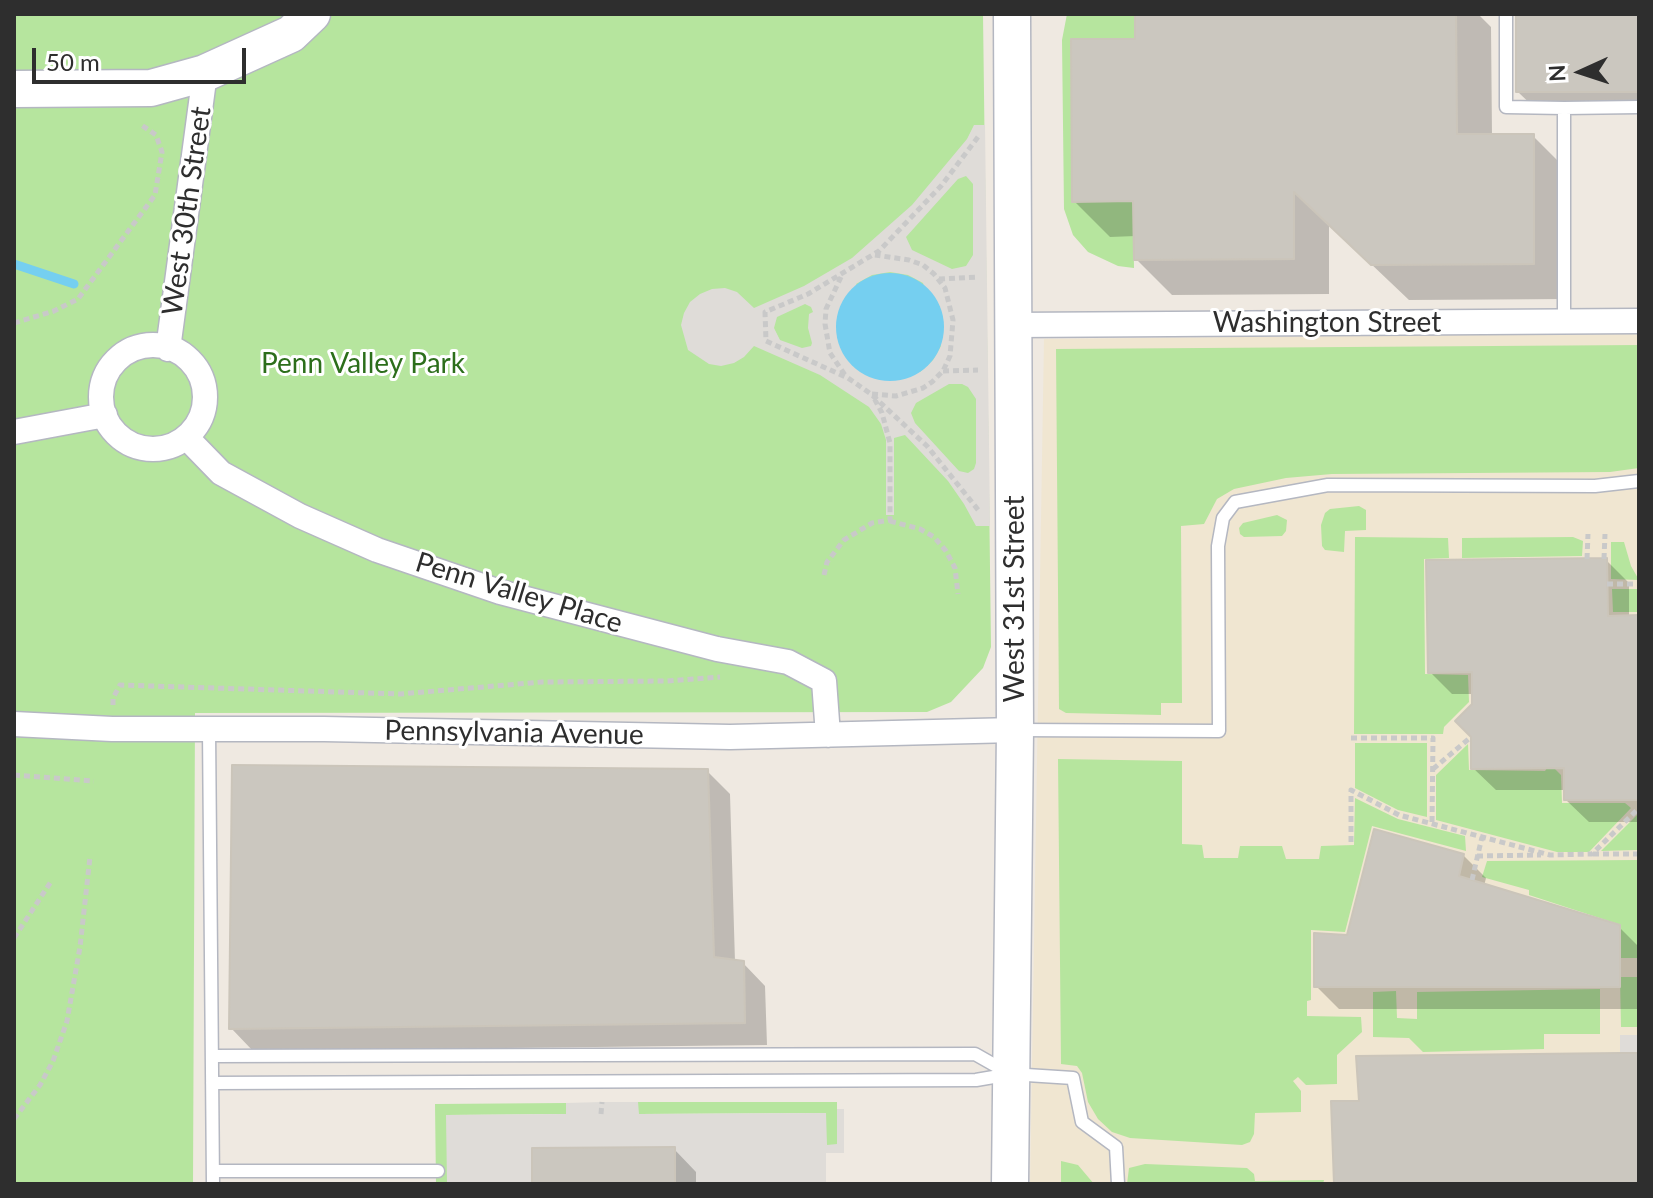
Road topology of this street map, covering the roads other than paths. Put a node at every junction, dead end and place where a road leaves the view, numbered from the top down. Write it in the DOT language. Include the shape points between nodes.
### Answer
graph roads {
  1 [pos="312,14"];
  2 [pos="1012,14"];
  3 [pos="1506,14"];
  4 [pos="205,73"];
  5 [pos="14,89"];
  6 [pos="1639,107"];
  7 [pos="1564,108"];
  8 [pos="1639,321"];
  9 [pos="1564,322"];
  10 [pos="1014,325"];
  11 [pos="168,349"];
  12 [pos="105,415"];
  13 [pos="14,432"];
  14 [pos="187,438"];
  15 [pos="1639,481"];
  16 [pos="14,724"];
  17 [pos="209,730"];
  18 [pos="1015,730"];
  19 [pos="828,735"];
  20 [pos="212,1056"];
  21 [pos="1011,1074"];
  22 [pos="212,1083"];
  23 [pos="438,1171"];
  24 [pos="213,1178"];
  25 [pos="1010,1184"];
  26 [pos="1118,1184"];
  1 -- 4 [label="main road" via="291,34"];
  2 -- 10 [label="main road, West 31st Street"];
  3 -- 7 [label="lane" via="1506,107"];
  4 -- 5 [label="main road" via="151,88"];
  4 -- 11 [label="street, West 30th Street"];
  6 -- 7 [label="lane"];
  7 -- 9 [label="lane"];
  8 -- 9 [label="street, Washington Street"];
  9 -- 10 [label="street, Washington Street"];
  10 -- 18 [label="main road, West 31st Street"];
  11 -- 12 [label="street" via="153,345 119,357 101,392"];
  11 -- 14 [label="street" via="182,353 195,366 204,385 205,405"];
  12 -- 13 [label="street"];
  12 -- 14 [label="street" via="113,432 147,450"];
  14 -- 19 [label="street, Penn Valley Place" via="221,473 377,550 500,592 717,649 788,662 824,681"];
  15 -- 18 [label="lane" via="1595,486 1328,485 1235,502 1223,518 1218,546 1219,731"];
  16 -- 17 [label="street, Pennsylvania Avenue"];
  17 -- 19 [label="street, Pennsylvania Avenue"];
  17 -- 20 [label="lane"];
  18 -- 19 [label="street, Pennsylvania Avenue"];
  18 -- 21 [label="main road, West 31st Street"];
  20 -- 21 [label="lane" via="975,1054"];
  20 -- 22 [label="lane"];
  21 -- 22 [label="lane" via="976,1080"];
  21 -- 25 [label="main road, West 31st Street"];
  21 -- 26 [label="lane" via="1073,1078 1082,1122 1116,1147"];
  22 -- 24 [label="lane"];
  23 -- 24 [label="lane"];
}
